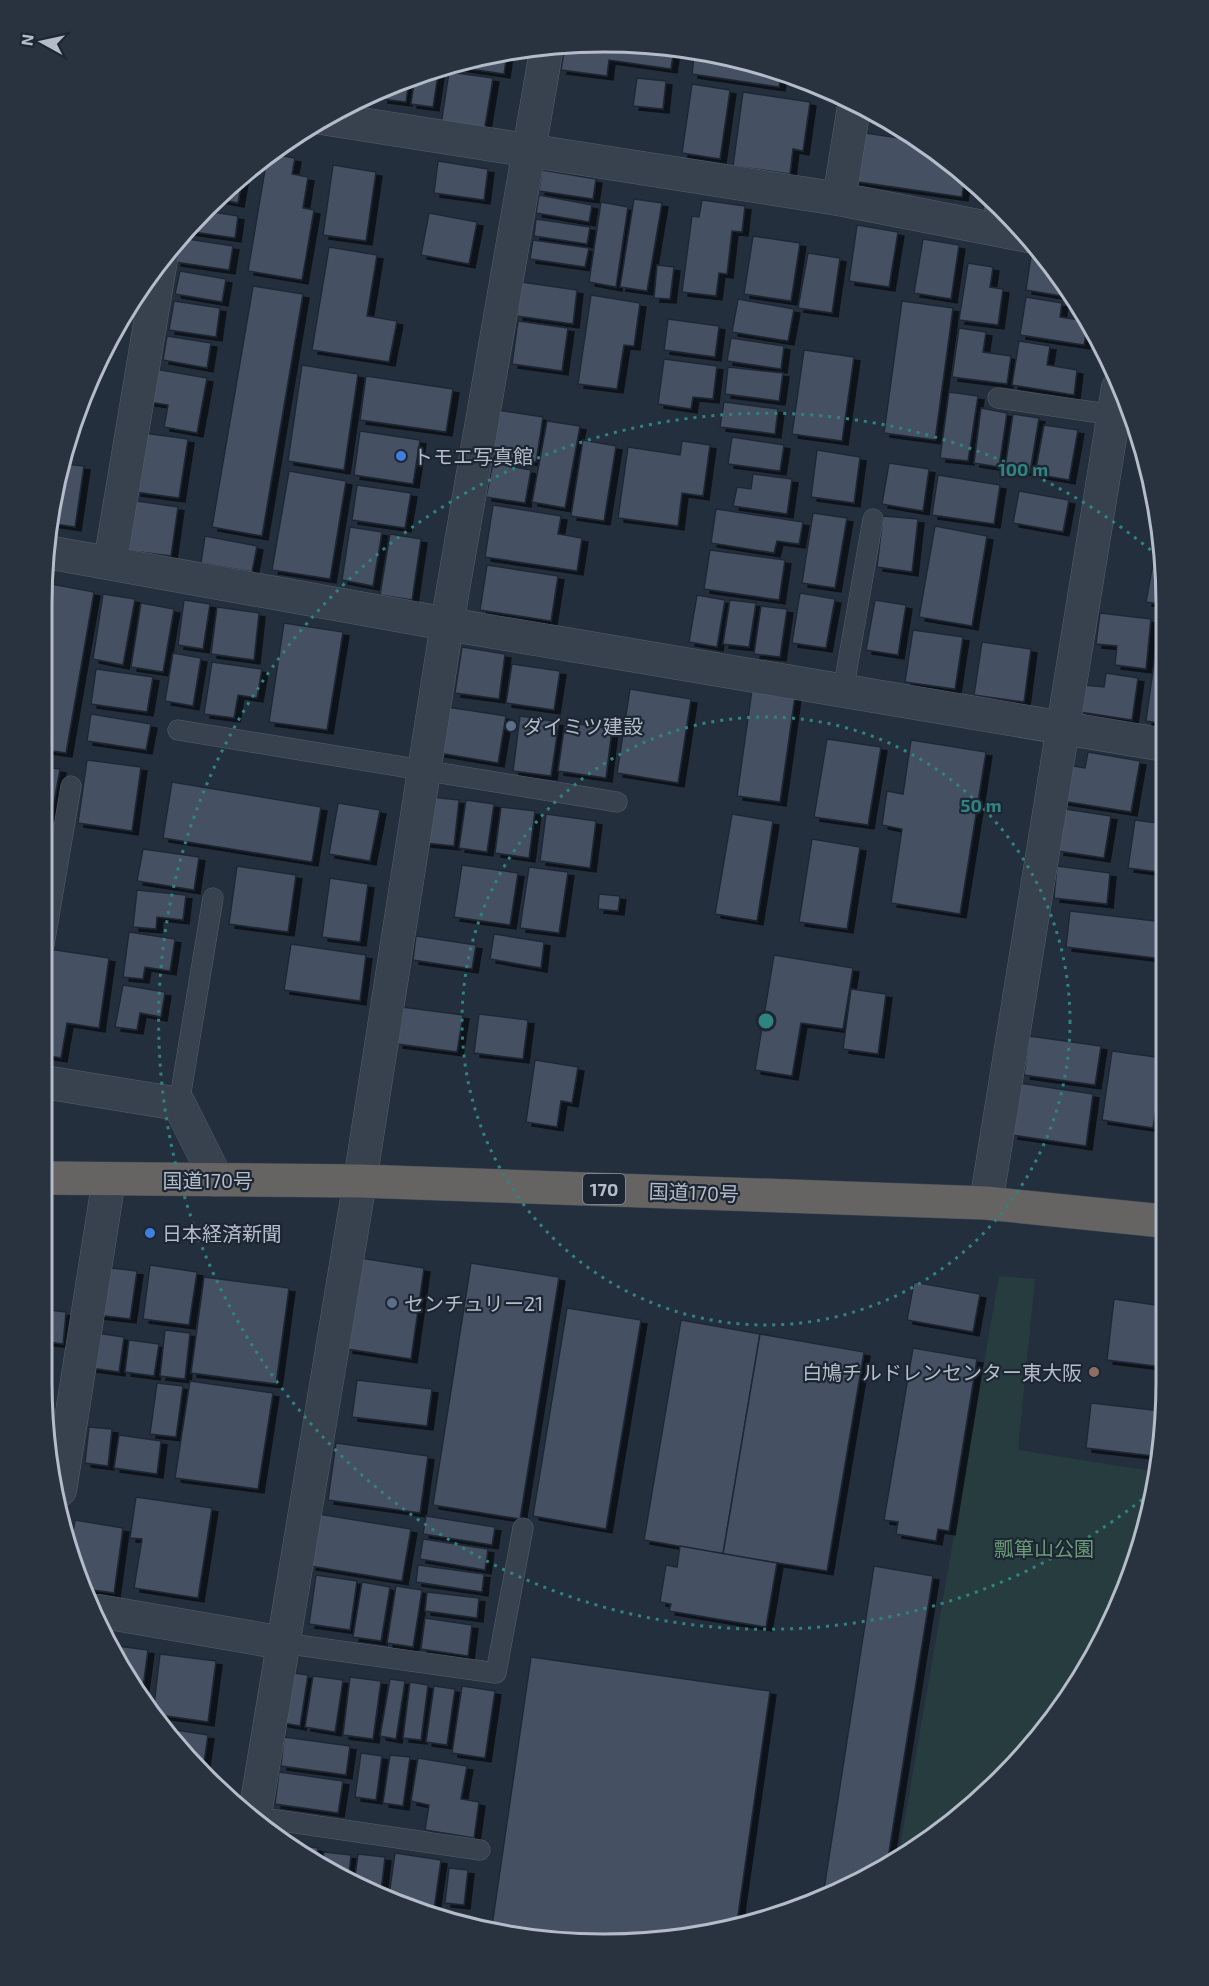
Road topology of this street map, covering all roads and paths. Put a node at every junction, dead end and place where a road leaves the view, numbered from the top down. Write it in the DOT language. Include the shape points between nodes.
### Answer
graph roads {
  1 [pos="545,56"];
  2 [pos="853,111"];
  3 [pos="339,121"];
  4 [pos="530,150"];
  5 [pos="839,199"];
  6 [pos="1012,233"];
  7 [pos="157,282"];
  8 [pos="998,398"];
  9 [pos="1116,402"];
  10 [pos="873,519"];
  11 [pos="55,553"];
  12 [pos="110,562"];
  13 [pos="447,624"];
  14 [pos="843,692"];
  15 [pos="1062,728"];
  16 [pos="178,730"];
  17 [pos="1156,744"];
  18 [pos="423,770"];
  19 [pos="71,786"];
  20 [pos="617,802"];
  21 [pos="52,898"];
  22 [pos="213,898"];
  23 [pos="52,1083"];
  24 [pos="179,1104"];
  25 [pos="52,1178"];
  26 [pos="109,1179"];
  27 [pos="217,1180"];
  28 [pos="360,1181"];
  29 [pos="986,1203"];
  30 [pos="1156,1220"];
  31 [pos="62,1480"];
  32 [pos="523,1528"];
  33 [pos="103,1612"];
  34 [pos="283,1643"];
  35 [pos="256,1809"];
  36 [pos="270,1820"];
  37 [pos="480,1850"];
  1 -- 4 [label="street"];
  2 -- 5 [label="street"];
  3 -- 4 [label="street"];
  4 -- 5 [label="street"];
  4 -- 13 [label="street"];
  5 -- 6 [label="street"];
  7 -- 12 [label="street"];
  8 -- 9 [label="lane"];
  9 -- 15 [label="street"];
  10 -- 14 [label="lane"];
  11 -- 12 [label="street"];
  12 -- 13 [label="street"];
  13 -- 14 [label="street"];
  13 -- 18 [label="street"];
  14 -- 15 [label="street"];
  15 -- 17 [label="street"];
  15 -- 29 [label="street"];
  16 -- 18 [label="lane"];
  18 -- 20 [label="lane"];
  18 -- 28 [label="street"];
  19 -- 21 [label="lane"];
  22 -- 24 [label="lane"];
  23 -- 24 [label="street"];
  24 -- 27 [label="street"];
  25 -- 26 [label="highway, 国道170号 / 170"];
  26 -- 27 [label="highway, 国道170号 / 170"];
  26 -- 31 [label="street"];
  27 -- 28 [label="highway, 国道170号 / 170"];
  28 -- 29 [label="highway, 国道170号 / 170"];
  28 -- 34 [label="street"];
  29 -- 30 [label="highway, 国道170号 / 170"];
  32 -- 34 [label="lane" via="496,1673"];
  33 -- 34 [label="street"];
  34 -- 35 [label="street"];
  36 -- 37 [label="lane"];
}
